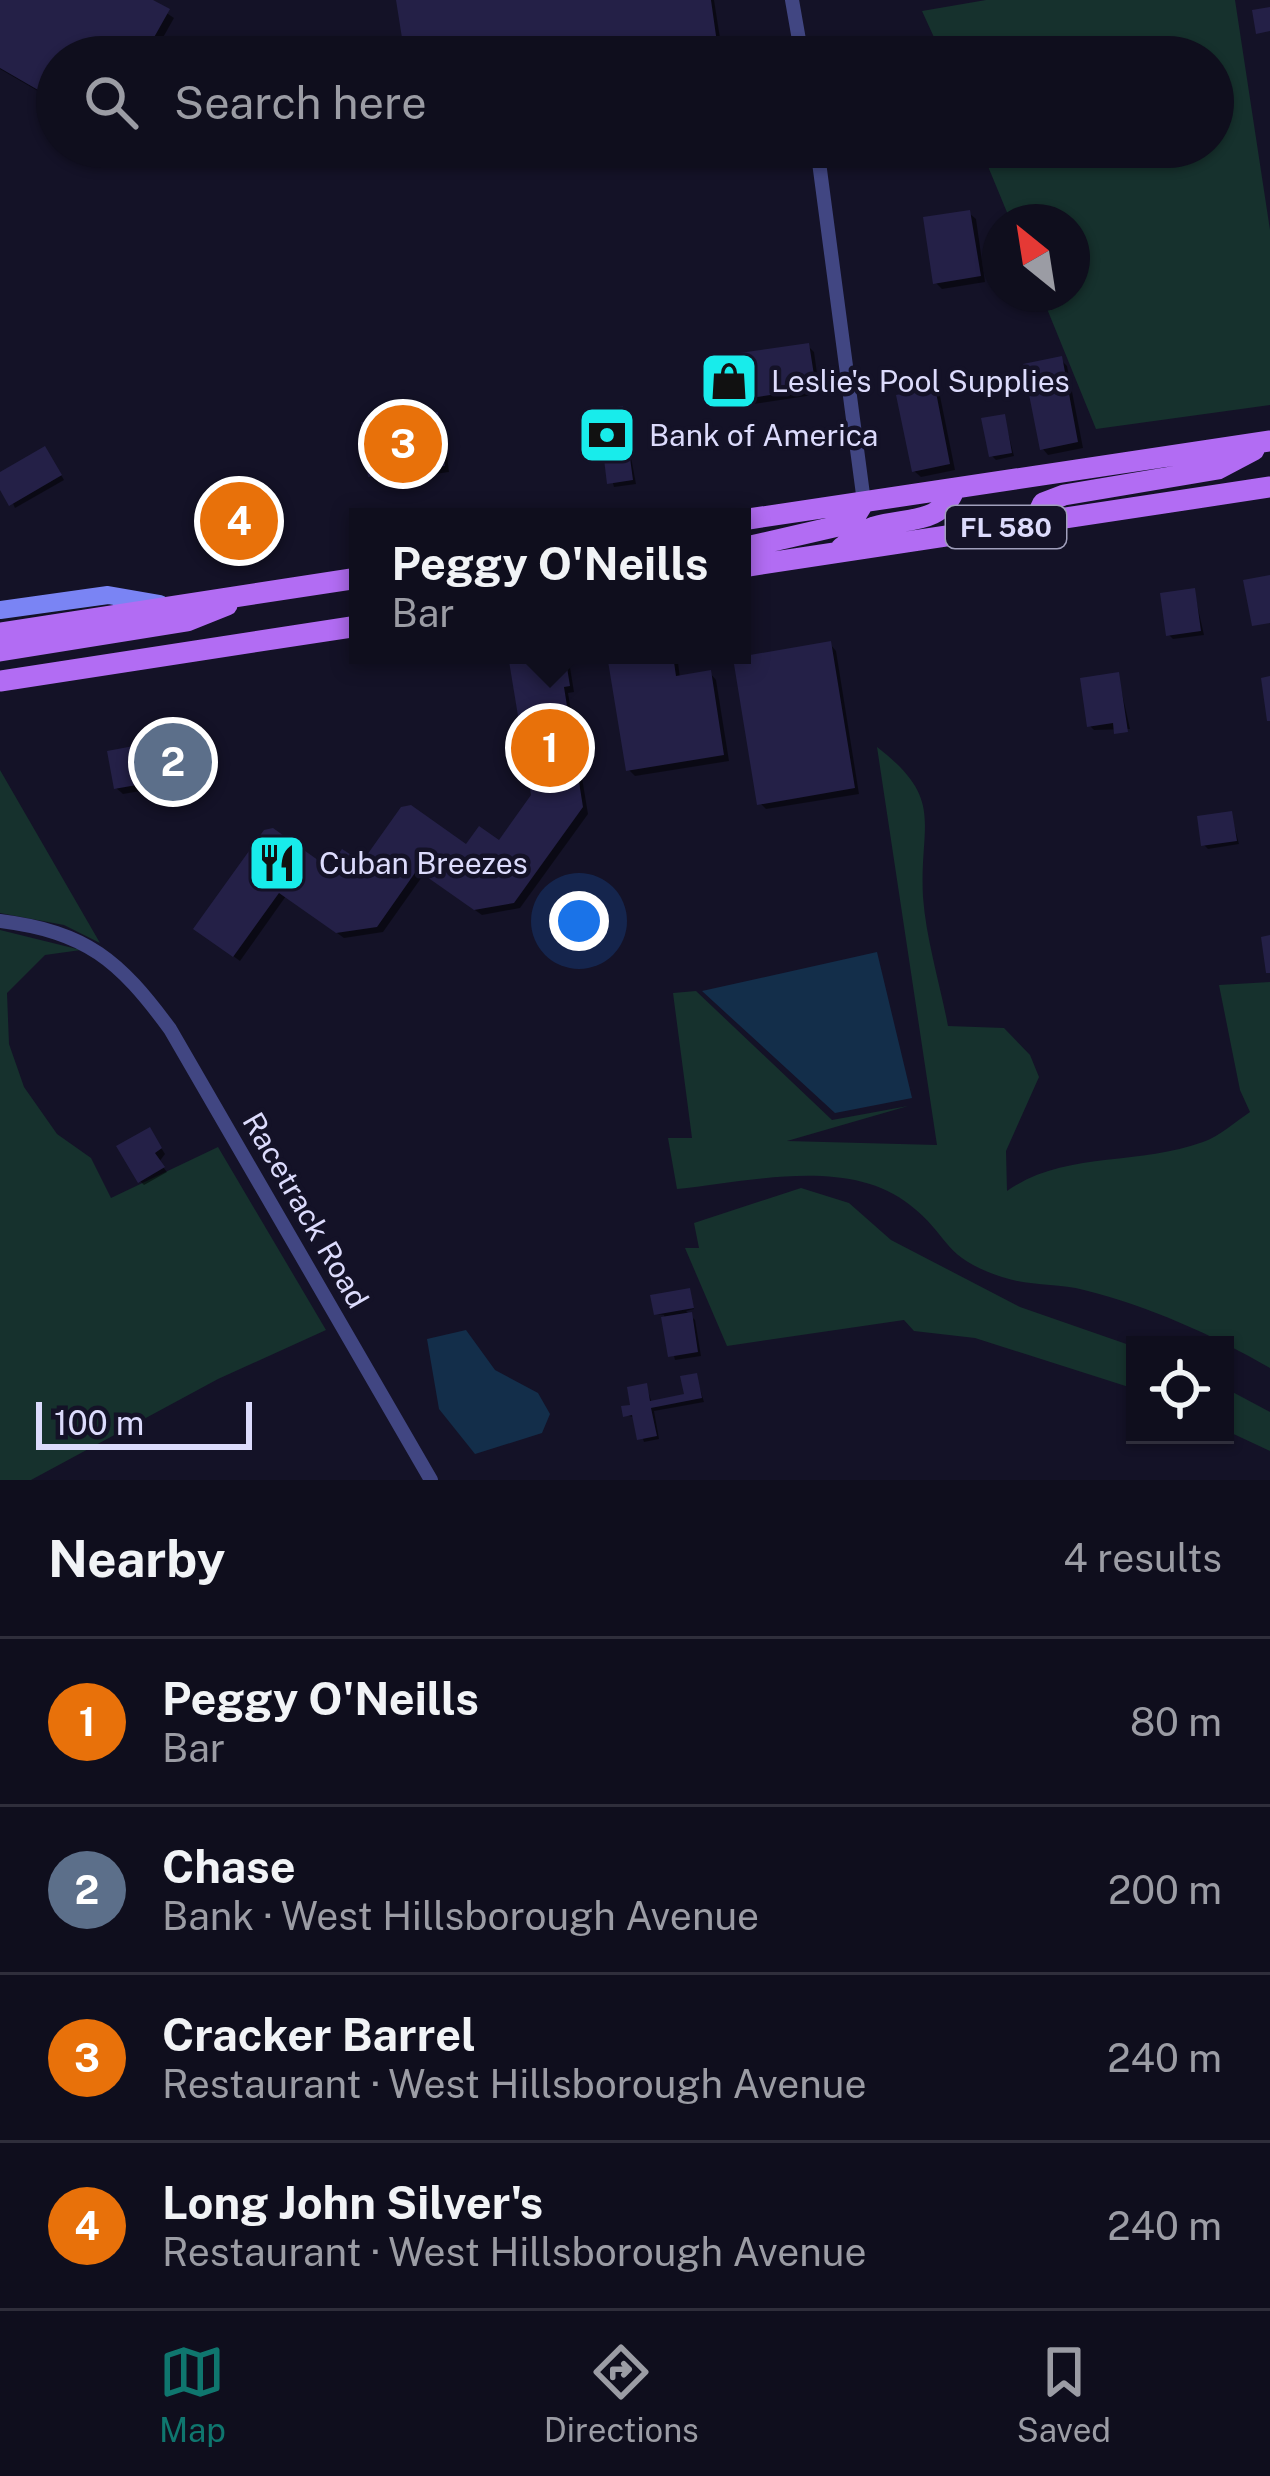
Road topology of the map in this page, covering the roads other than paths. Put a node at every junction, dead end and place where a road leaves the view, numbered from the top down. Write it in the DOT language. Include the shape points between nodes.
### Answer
graph roads {
  1 [pos="792,0"];
  2 [pos="798,36"];
  3 [pos="820,168"];
  4 [pos="1270,441"];
  5 [pos="1270,487"];
  6 [pos="955,488"];
  7 [pos="864,502"];
  8 [pos="751,519"];
  9 [pos="1034,522"];
  10 [pos="751,546"];
  11 [pos="833,553"];
  12 [pos="751,566"];
  13 [pos="349,579"];
  14 [pos="255,593"];
  15 [pos="160,604"];
  16 [pos="0,610"];
  17 [pos="349,627"];
  18 [pos="0,632"];
  19 [pos="0,651"];
  20 [pos="7,677"];
  21 [pos="0,922"];
  22 [pos="431,1480"];
  1 -- 2 [label="street"];
  3 -- 7 [label="street"];
  4 -- 6 [label="main road, FL 580"];
  4 -- 9 [label="main road" via="1218,469 1064,495 1043,503"];
  5 -- 9 [label="main road, FL 580"];
  6 -- 7 [label="main road, FL 580"];
  6 -- 11 [label="main road" via="937,515 870,528"];
  7 -- 8 [label="main road, FL 580"];
  7 -- 10 [label="main road" via="851,524"];
  9 -- 11 [label="main road, FL 580"];
  11 -- 12 [label="main road, FL 580"];
  13 -- 14 [label="main road"];
  14 -- 15 [label="main road"];
  14 -- 19 [label="main road" via="187,621"];
  15 -- 16 [label="main road" via="108,596"];
  15 -- 18 [label="main road"];
  17 -- 20 [label="main road"];
  21 -- 22 [label="street, Racetrack Road" via="64,933 128,972 170,1029"];
}
